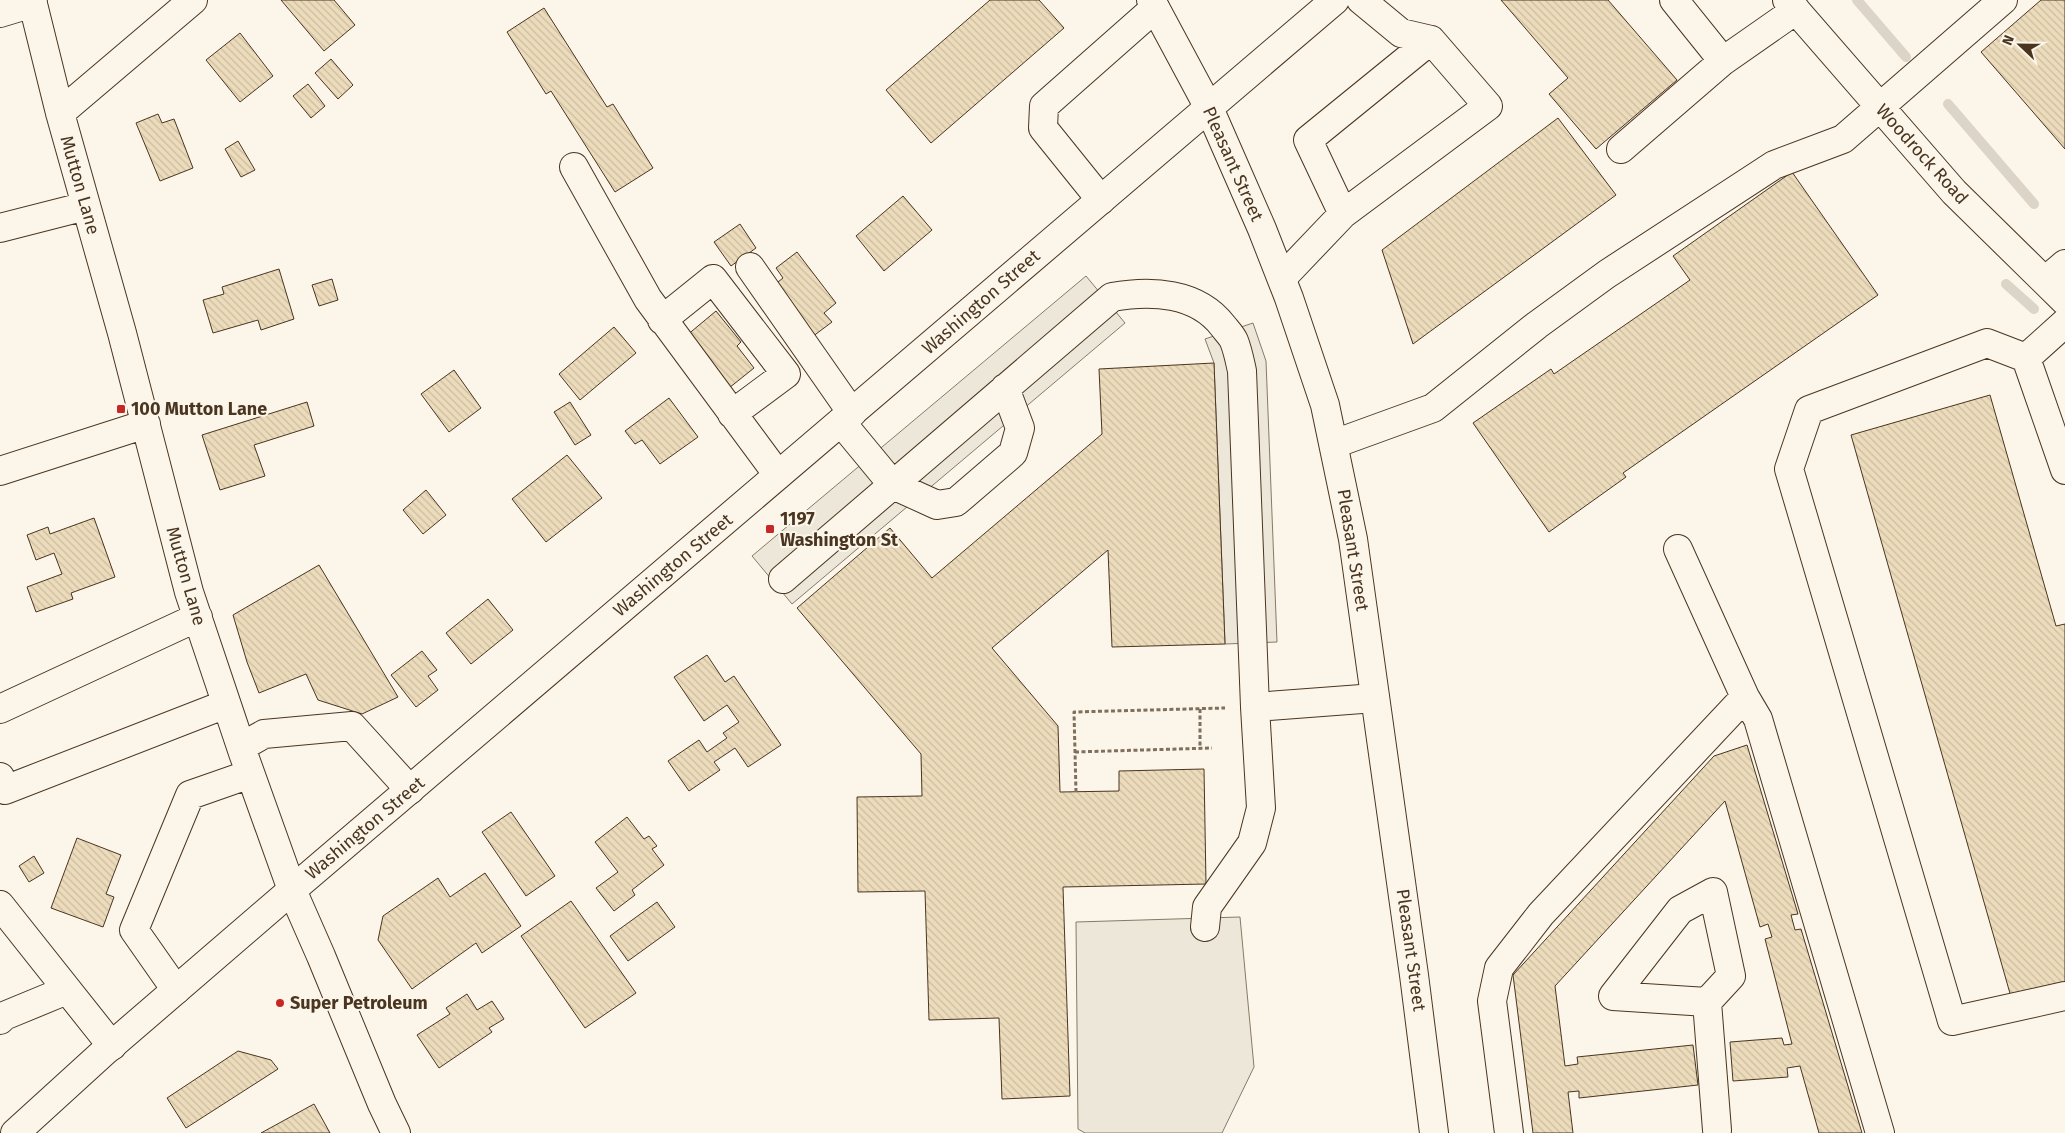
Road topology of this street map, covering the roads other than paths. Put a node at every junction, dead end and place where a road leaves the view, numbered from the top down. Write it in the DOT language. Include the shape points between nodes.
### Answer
graph roads {
  1 [pos="193,0"];
  2 [pos="1334,0"];
  3 [pos="1361,0"];
  4 [pos="1674,0"];
  5 [pos="2003,0"];
  6 [pos="33,2"];
  7 [pos="1153,4"];
  8 [pos="1792,5"];
  9 [pos="0,13"];
  10 [pos="1431,40"];
  11 [pos="1724,61"];
  12 [pos="1880,106"];
  13 [pos="1209,108"];
  14 [pos="60,113"];
  15 [pos="1621,149"];
  16 [pos="574,167"];
  17 [pos="1101,200"];
  18 [pos="86,206"];
  19 [pos="1343,214"];
  20 [pos="0,228"];
  21 [pos="750,267"];
  22 [pos="2055,273"];
  23 [pos="1282,278"];
  24 [pos="2065,301"];
  25 [pos="662,320"];
  26 [pos="2065,322"];
  27 [pos="2026,358"];
  28 [pos="1005,388"];
  29 [pos="732,414"];
  30 [pos="846,417"];
  31 [pos="146,424"];
  32 [pos="1334,444"];
  33 [pos="2065,470"];
  34 [pos="0,471"];
  35 [pos="778,476"];
  36 [pos="893,485"];
  37 [pos="1678,549"];
  38 [pos="783,579"];
  39 [pos="198,617"];
  40 [pos="1745,697"];
  41 [pos="1375,698"];
  42 [pos="226,704"];
  43 [pos="1255,707"];
  44 [pos="0,709"];
  45 [pos="241,747"];
  46 [pos="250,774"];
  47 [pos="0,777"];
  48 [pos="410,790"];
  49 [pos="292,890"];
  50 [pos="0,905"];
  51 [pos="1205,927"];
  52 [pos="67,990"];
  53 [pos="176,990"];
  54 [pos="2065,996"];
  55 [pos="1707,1002"];
  56 [pos="0,1020"];
  57 [pos="112,1046"];
  58 [pos="1711,1132"];
  59 [pos="15,1133"];
  60 [pos="396,1133"];
  61 [pos="1434,1133"];
  62 [pos="1509,1133"];
  63 [pos="1880,1133"];
  1 -- 14 [label="main road"];
  2 -- 13 [label="main road, Washington Street"];
  3 -- 10 [label="main road" via="1401,33"];
  4 -- 11 [label="main road"];
  5 -- 12 [label="main road"];
  6 -- 9 [label="main road"];
  6 -- 14 [label="main road, Mutton Lane"];
  7 -- 13 [label="main road, Pleasant Street"];
  7 -- 17 [label="main road" via="1044,106 1043,128"];
  8 -- 11 [label="main road"];
  8 -- 12 [label="main road, Woodrock Road"];
  10 -- 19 [label="main road" via="1308,140"];
  10 -- 19 [label="main road" via="1488,106"];
  11 -- 15 [label="main road"];
  12 -- 22 [label="main road, Woodrock Road" via="1954,192"];
  12 -- 32 [label="main road" via="1843,140 1774,165 1607,274 1537,324 1433,408"];
  13 -- 17 [label="main road, Washington Street"];
  13 -- 23 [label="main road, Pleasant Street"];
  14 -- 18 [label="main road, Mutton Lane"];
  16 -- 25 [label="main road"];
  17 -- 30 [label="main road, Washington Street"];
  18 -- 20 [label="main road"];
  18 -- 31 [label="main road, Mutton Lane"];
  19 -- 23 [label="main road"];
  21 -- 30 [label="main road"];
  22 -- 24 [label="main road, Woodrock Road"];
  23 -- 32 [label="main road, Pleasant Street" via="1325,405"];
  25 -- 29 [label="main road"];
  25 -- 29 [label="main road" via="712,279 786,374"];
  26 -- 27 [label="main road"];
  27 -- 33 [label="main road"];
  27 -- 54 [label="main road" via="1987,343 1808,410 1789,469 1952,1021"];
  28 -- 36 [label="main road"];
  28 -- 36 [label="main road" via="1020,428 1013,453 956,502 936,506"];
  28 -- 43 [label="main road" via="1112,297 1158,294 1183,298 1214,314 1234,340 1242,372"];
  29 -- 35 [label="main road"];
  30 -- 35 [label="main road, Washington Street"];
  30 -- 36 [label="main road"];
  31 -- 34 [label="main road"];
  31 -- 39 [label="main road, Mutton Lane"];
  32 -- 41 [label="main road, Pleasant Street" via="1353,539"];
  35 -- 48 [label="main road, Washington Street"];
  36 -- 38 [label="main road"];
  37 -- 40 [label="main road"];
  39 -- 42 [label="main road, Mutton Lane"];
  39 -- 44 [label="main road"];
  40 -- 62 [label="main road" via="1541,914 1499,968 1492,1001"];
  40 -- 63 [label="main road" via="1758,719"];
  41 -- 43 [label="main road"];
  41 -- 61 [label="main road, Pleasant Street"];
  42 -- 45 [label="main road, Mutton Lane"];
  42 -- 47 [label="main road" via="5,790"];
  43 -- 51 [label="main road" via="1261,808 1252,843 1207,907"];
  45 -- 46 [label="main road, Mutton Lane"];
  45 -- 48 [label="main road" via="264,734 352,726"];
  46 -- 49 [label="main road, Mutton Lane"];
  46 -- 53 [label="main road" via="190,795 134,930"];
  48 -- 49 [label="main road, Washington Street"];
  49 -- 53 [label="main road, Washington Street"];
  49 -- 60 [label="main road, Mutton Lane"];
  50 -- 52 [label="main road"];
  52 -- 56 [label="main road"];
  52 -- 57 [label="main road"];
  53 -- 57 [label="main road, Washington Street"];
  55 -- 55 [label="main road" via="1731,976 1713,892 1680,910 1613,996"];
  55 -- 58 [label="main road"];
  57 -- 59 [label="main road, Washington Street"];
}
